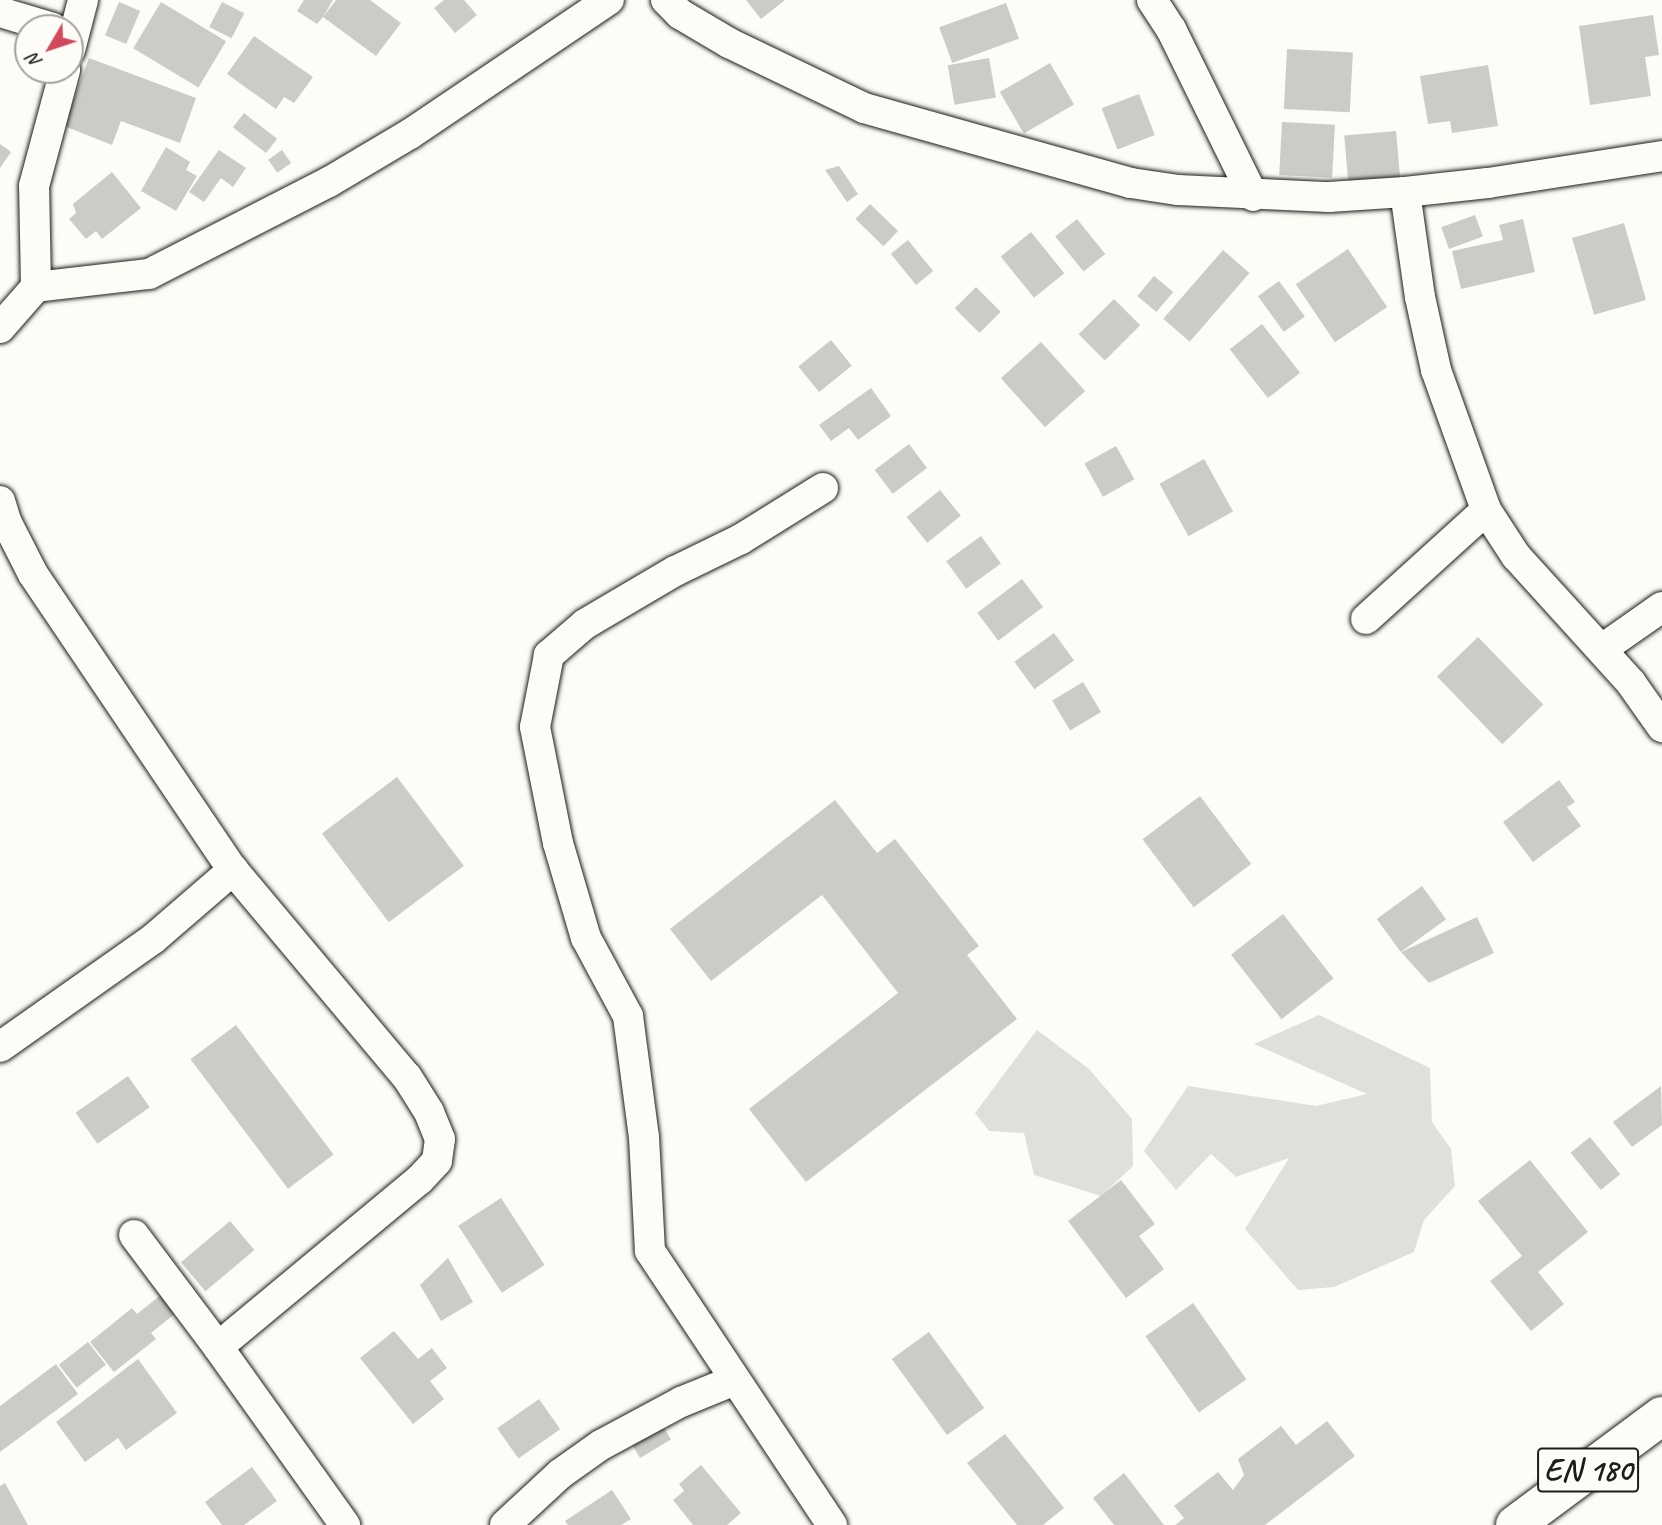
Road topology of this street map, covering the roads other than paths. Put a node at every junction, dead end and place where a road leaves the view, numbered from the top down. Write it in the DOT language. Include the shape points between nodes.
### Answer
graph roads {
  1 [pos="609,0"];
  2 [pos="666,0"];
  3 [pos="1152,0"];
  4 [pos="61,84"];
  5 [pos="1662,156"];
  6 [pos="1405,192"];
  7 [pos="1253,196"];
  8 [pos="36,287"];
  9 [pos="0,328"];
  10 [pos="823,488"];
  11 [pos="0,501"];
  12 [pos="1486,510"];
  13 [pos="1662,607"];
  14 [pos="1366,619"];
  15 [pos="1602,649"];
  16 [pos="1662,727"];
  17 [pos="233,870"];
  18 [pos="0,1047"];
  19 [pos="134,1235"];
  20 [pos="218,1347"];
  21 [pos="735,1380"];
  22 [pos="1662,1416"];
  23 [pos="345,1525"];
  24 [pos="505,1525"];
  25 [pos="832,1525"];
  26 [pos="1514,1525"];
  1 -- 8 [label="street" via="410,134 329,182 149,274"];
  2 -- 7 [label="street" via="729,43 864,108 1131,183"];
  3 -- 7 [label="street" via="1171,29"];
  4 -- 8 [label="street" via="34,186"];
  5 -- 6 [label="street"];
  6 -- 7 [label="street"];
  6 -- 12 [label="street" via="1436,370"];
  8 -- 9 [label="street"];
  10 -- 21 [label="street" via="741,539 584,624 549,655 535,727 558,843 586,938 628,1016 644,1137 650,1251"];
  11 -- 17 [label="street" via="33,575"];
  12 -- 14 [label="street"];
  12 -- 15 [label="street" via="1516,556"];
  13 -- 15 [label="street"];
  15 -- 16 [label="street"];
  17 -- 18 [label="street" via="153,939"];
  17 -- 20 [label="street" via="407,1077 440,1139 437,1161 419,1180"];
  19 -- 20 [label="street"];
  20 -- 23 [label="street"];
  21 -- 24 [label="street" via="681,1402 601,1445 560,1474"];
  21 -- 25 [label="street"];
  22 -- 26 [label="main road, EN 180"];
}
